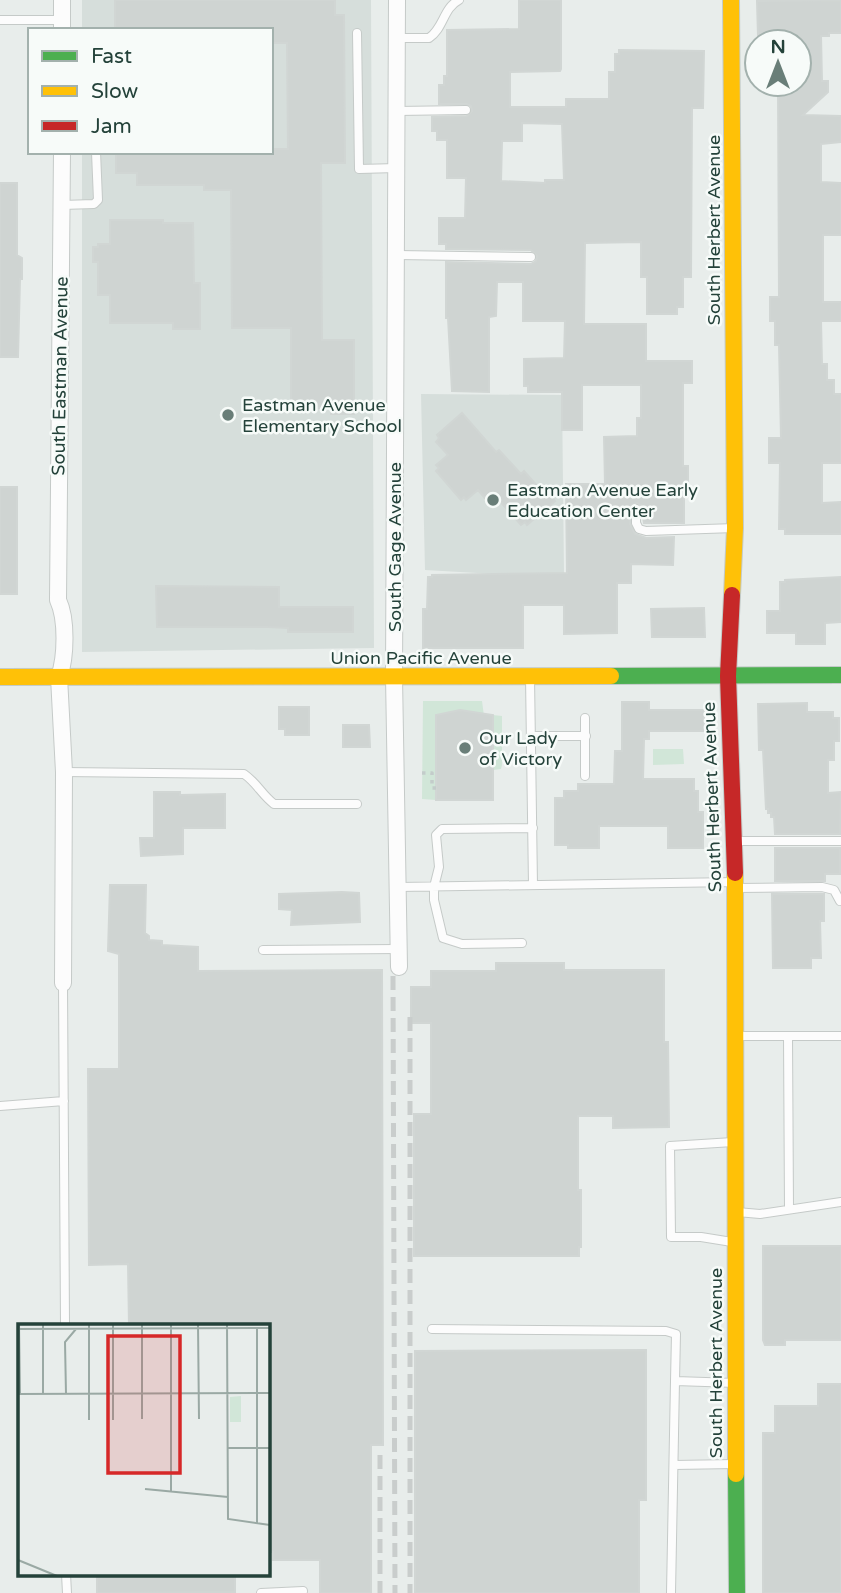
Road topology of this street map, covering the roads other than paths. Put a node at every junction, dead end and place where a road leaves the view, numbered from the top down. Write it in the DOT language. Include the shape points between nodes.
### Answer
graph roads {
  1 [pos="62,0"];
  2 [pos="397,0"];
  3 [pos="458,0"];
  4 [pos="732,0"];
  5 [pos="0,20"];
  6 [pos="62,25"];
  7 [pos="357,33"];
  8 [pos="397,38"];
  9 [pos="466,110"];
  10 [pos="397,111"];
  11 [pos="62,154"];
  12 [pos="96,154"];
  13 [pos="397,168"];
  14 [pos="62,205"];
  15 [pos="398,255"];
  16 [pos="531,257"];
  17 [pos="636,509"];
  18 [pos="734,528"];
  19 [pos="841,675"];
  20 [pos="728,676"];
  21 [pos="0,677"];
  22 [pos="59,677"];
  23 [pos="394,677"];
  24 [pos="530,677"];
  25 [pos="585,718"];
  26 [pos="531,736"];
  27 [pos="586,736"];
  28 [pos="64,772"];
  29 [pos="585,776"];
  30 [pos="357,804"];
  31 [pos="533,828"];
  32 [pos="735,841"];
  33 [pos="841,841"];
  34 [pos="533,885"];
  35 [pos="734,885"];
  36 [pos="399,887"];
  37 [pos="434,887"];
  38 [pos="840,901"];
  39 [pos="522,943"];
  40 [pos="399,948"];
  41 [pos="263,950"];
  42 [pos="399,967"];
  43 [pos="63,983"];
  44 [pos="734,1036"];
  45 [pos="788,1036"];
  46 [pos="841,1036"];
  47 [pos="64,1101"];
  48 [pos="0,1106"];
  49 [pos="734,1142"];
  50 [pos="841,1202"];
  51 [pos="789,1209"];
  52 [pos="734,1212"];
  53 [pos="735,1242"];
  54 [pos="65,1324"];
  55 [pos="432,1329"];
  56 [pos="676,1381"];
  57 [pos="736,1383"];
  58 [pos="736,1464"];
  59 [pos="674,1465"];
  60 [pos="303,1591"];
  61 [pos="261,1593"];
  62 [pos="671,1593"];
  63 [pos="737,1593"];
  1 -- 6 [label="street"];
  2 -- 8 [label="street, South Gage Avenue"];
  3 -- 8 [label="lane" via="449,5 429,38"];
  4 -- 18 [label="street, South Herbert Avenue"];
  5 -- 6 [label="lane"];
  7 -- 13 [label="lane" via="359,169"];
  8 -- 10 [label="street, South Gage Avenue"];
  9 -- 10 [label="lane"];
  10 -- 13 [label="street, South Gage Avenue"];
  11 -- 14 [label="street, South Eastman Avenue"];
  12 -- 14 [label="lane" via="98,200"];
  13 -- 15 [label="street, South Gage Avenue"];
  14 -- 22 [label="street, South Eastman Avenue" via="58,600 52,610 53,663"];
  15 -- 16 [label="lane"];
  15 -- 23 [label="street, South Gage Avenue"];
  17 -- 18 [label="lane" via="636,523 646,531"];
  18 -- 20 [label="street, South Herbert Avenue"];
  19 -- 20 [label="street, Union Pacific Avenue"];
  20 -- 24 [label="street, Union Pacific Avenue"];
  20 -- 32 [label="street, South Herbert Avenue"];
  21 -- 22 [label="street, Union Pacific Avenue"];
  22 -- 23 [label="street, Union Pacific Avenue"];
  22 -- 28 [label="street, South Eastman Avenue"];
  23 -- 24 [label="street, Union Pacific Avenue"];
  23 -- 36 [label="street, South Gage Avenue"];
  24 -- 26 [label="lane"];
  25 -- 27 [label="lane"];
  26 -- 27 [label="lane"];
  26 -- 31 [label="lane"];
  27 -- 29 [label="lane"];
  28 -- 30 [label="lane" via="244,774 274,804"];
  28 -- 43 [label="street, South Eastman Avenue"];
  31 -- 34 [label="lane"];
  31 -- 37 [label="lane" via="442,829 436,835 439,867"];
  32 -- 33 [label="lane"];
  32 -- 35 [label="street, South Herbert Avenue"];
  34 -- 35 [label="lane"];
  34 -- 37 [label="lane"];
  35 -- 38 [label="lane" via="822,887 834,890"];
  35 -- 44 [label="street, South Herbert Avenue"];
  36 -- 37 [label="lane"];
  36 -- 40 [label="street, South Gage Avenue"];
  37 -- 39 [label="lane" via="443,939 461,944"];
  40 -- 41 [label="lane"];
  40 -- 42 [label="street, South Gage Avenue"];
  43 -- 47 [label="lane"];
  44 -- 45 [label="lane"];
  44 -- 49 [label="street, South Herbert Avenue"];
  45 -- 46 [label="lane"];
  45 -- 51 [label="lane"];
  47 -- 48 [label="lane"];
  47 -- 54 [label="lane"];
  49 -- 52 [label="street, South Herbert Avenue"];
  49 -- 53 [label="lane" via="670,1146 671,1237"];
  50 -- 51 [label="lane"];
  51 -- 52 [label="lane"];
  52 -- 53 [label="street, South Herbert Avenue"];
  53 -- 57 [label="street, South Herbert Avenue"];
  55 -- 56 [label="lane" via="666,1331 676,1334"];
  56 -- 57 [label="lane"];
  56 -- 59 [label="lane"];
  57 -- 58 [label="street, South Herbert Avenue"];
  58 -- 59 [label="lane"];
  58 -- 63 [label="street, South Herbert Avenue"];
  59 -- 62 [label="lane"];
  60 -- 61 [label="lane"];
}
